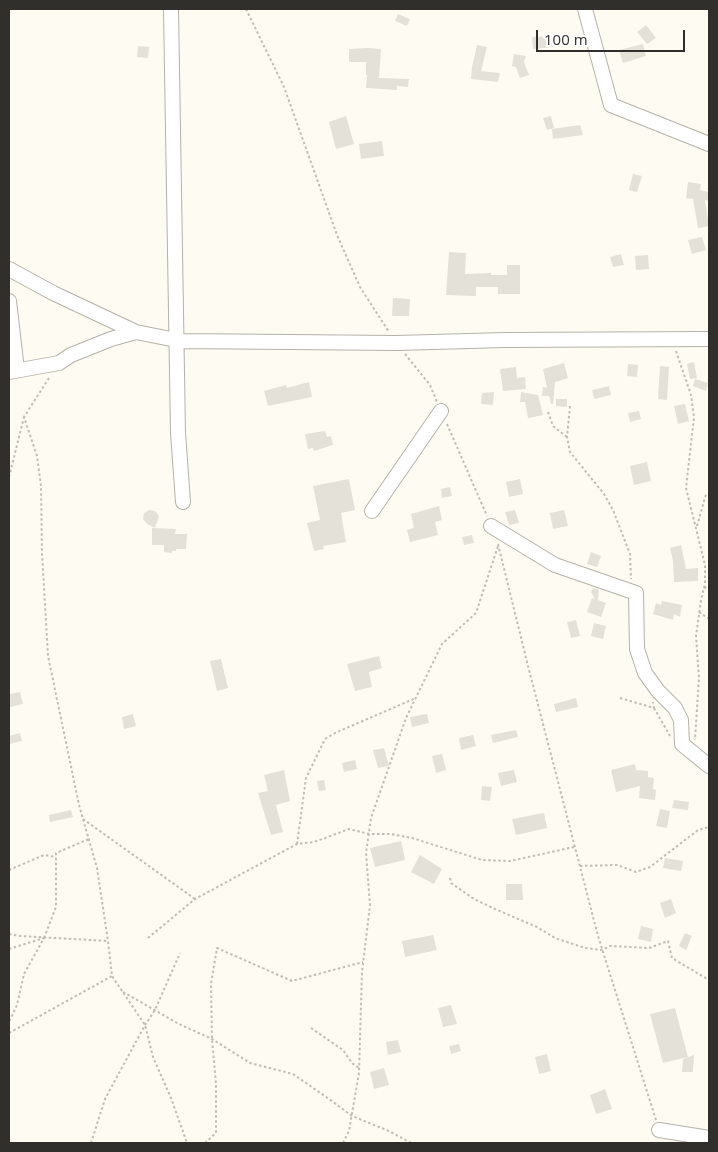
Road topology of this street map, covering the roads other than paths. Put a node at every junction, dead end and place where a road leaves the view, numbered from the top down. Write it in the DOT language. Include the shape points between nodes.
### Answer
graph roads {
  1 [pos="171,9"];
  2 [pos="585,9"];
  3 [pos="709,144"];
  4 [pos="9,269"];
  5 [pos="9,301"];
  6 [pos="136,332"];
  7 [pos="709,339"];
  8 [pos="177,340"];
  9 [pos="13,371"];
  10 [pos="441,411"];
  11 [pos="183,502"];
  12 [pos="372,511"];
  13 [pos="491,526"];
  14 [pos="709,766"];
  15 [pos="659,1130"];
  16 [pos="709,1138"];
  1 -- 8 [label="street"];
  2 -- 3 [label="street" via="611,106"];
  4 -- 6 [label="street"];
  5 -- 9 [label="street"];
  6 -- 8 [label="street"];
  6 -- 9 [label="street" via="103,342 59,363"];
  7 -- 8 [label="street" via="396,343"];
  8 -- 11 [label="street"];
  10 -- 12 [label="street"];
  13 -- 14 [label="street" via="555,566 636,593 636,649 646,673 681,720 682,744"];
  15 -- 16 [label="street"];
}
